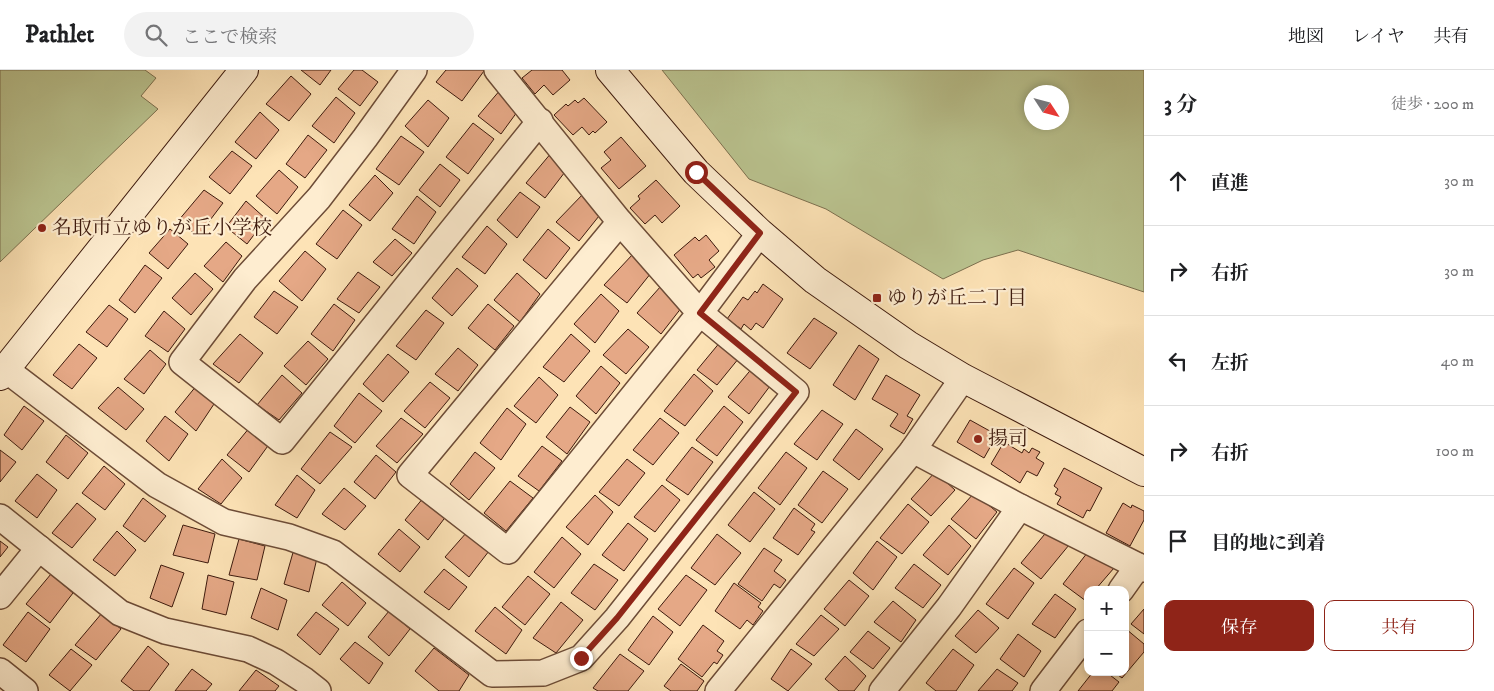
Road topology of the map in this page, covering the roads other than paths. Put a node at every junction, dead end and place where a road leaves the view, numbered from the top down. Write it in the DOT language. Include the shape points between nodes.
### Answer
graph roads {
  1 [pos="244,70"];
  2 [pos="414,70"];
  3 [pos="497,70"];
  4 [pos="610,70"];
  5 [pos="540,121"];
  6 [pos="620,222"];
  7 [pos="760,233"];
  8 [pos="700,313"];
  9 [pos="3,372"];
  10 [pos="963,378"];
  11 [pos="913,450"];
  12 [pos="1144,472"];
  13 [pos="1020,507"];
  14 [pos="0,517"];
  15 [pos="39,548"];
  16 [pos="1141,568"];
  17 [pos="1124,586"];
  18 [pos="0,596"];
  19 [pos="1084,637"];
  20 [pos="0,671"];
  21 [pos="25,691"];
  22 [pos="318,691"];
  23 [pos="718,691"];
  24 [pos="882,691"];
  25 [pos="1043,691"];
  1 -- 9 [label="street"];
  2 -- 5 [label="street" via="319,198 245,279 182,362 282,441"];
  3 -- 5 [label="street"];
  4 -- 7 [label="street" via="696,172"];
  5 -- 6 [label="street"];
  6 -- 8 [label="street"];
  6 -- 8 [label="street" via="410,475 508,551"];
  7 -- 8 [label="street"];
  7 -- 10 [label="street" via="815,280 908,345"];
  8 -- 9 [label="street" via="796,392 617,618 581,658 543,673 492,674 333,553 289,537 224,522 157,486"];
  10 -- 11 [label="street"];
  10 -- 12 [label="street"];
  11 -- 13 [label="street"];
  11 -- 23 [label="street"];
  13 -- 16 [label="street"];
  13 -- 24 [label="street" via="949,607"];
  14 -- 15 [label="street"];
  15 -- 18 [label="street"];
  15 -- 22 [label="street" via="120,613 165,631 248,649 276,662"];
  16 -- 17 [label="street"];
  19 -- 25 [label="street"];
  20 -- 21 [label="street"];
}
